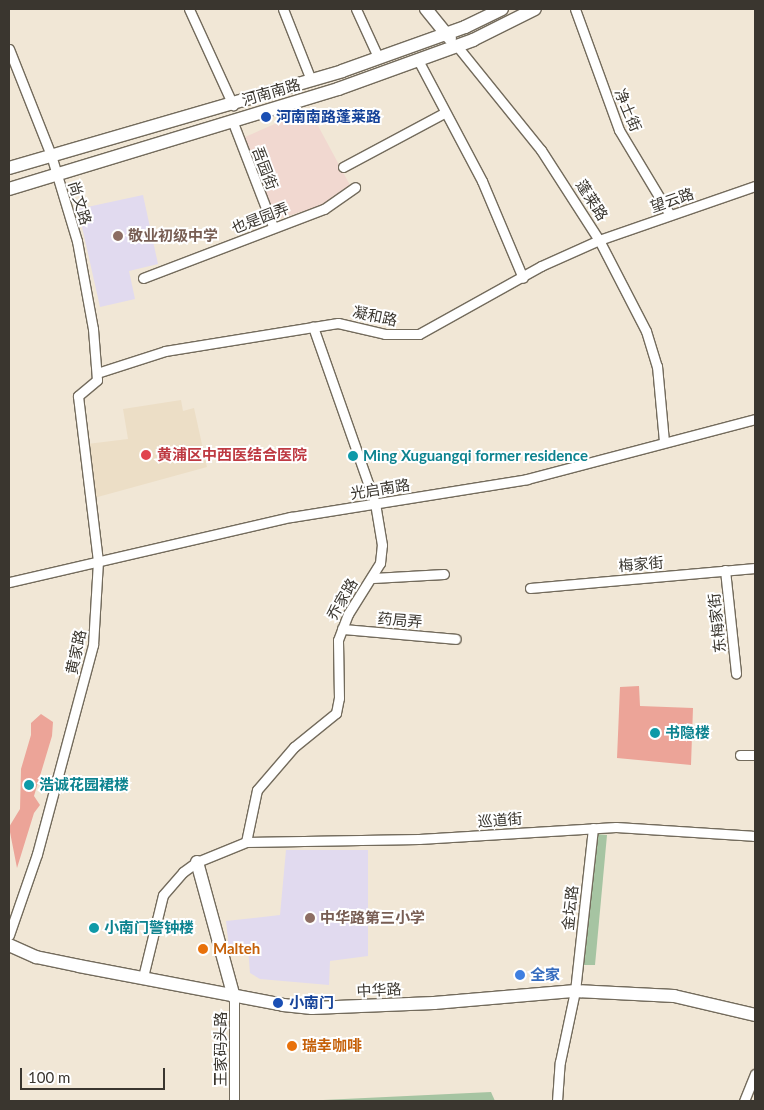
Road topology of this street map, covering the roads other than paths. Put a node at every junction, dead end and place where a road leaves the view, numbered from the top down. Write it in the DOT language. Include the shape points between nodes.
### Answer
graph roads {
  1 [pos="189,9"];
  2 [pos="283,9"];
  3 [pos="356,9"];
  4 [pos="426,9"];
  5 [pos="502,9"];
  6 [pos="534,9"];
  7 [pos="575,9"];
  8 [pos="446,34"];
  9 [pos="458,46"];
  10 [pos="9,49"];
  11 [pos="378,57"];
  12 [pos="418,60"];
  13 [pos="311,80"];
  14 [pos="233,105"];
  15 [pos="444,113"];
  16 [pos="232,120"];
  17 [pos="52,155"];
  18 [pos="343,167"];
  19 [pos="9,168"];
  20 [pos="56,173"];
  21 [pos="755,186"];
  22 [pos="355,187"];
  23 [pos="9,188"];
  24 [pos="670,215"];
  25 [pos="273,226"];
  26 [pos="598,240"];
  27 [pos="143,278"];
  28 [pos="523,278"];
  29 [pos="313,327"];
  30 [pos="97,373"];
  31 [pos="755,419"];
  32 [pos="664,441"];
  33 [pos="375,503"];
  34 [pos="98,561"];
  35 [pos="755,568"];
  36 [pos="725,570"];
  37 [pos="444,574"];
  38 [pos="373,578"];
  39 [pos="9,582"];
  40 [pos="530,588"];
  41 [pos="342,629"];
  42 [pos="456,639"];
  43 [pos="736,673"];
  44 [pos="740,755"];
  45 [pos="755,755"];
  46 [pos="592,828"];
  47 [pos="755,836"];
  48 [pos="246,842"];
  49 [pos="197,862"];
  50 [pos="9,935"];
  51 [pos="9,945"];
  52 [pos="143,978"];
  53 [pos="575,991"];
  54 [pos="234,997"];
  55 [pos="755,1015"];
  56 [pos="755,1074"];
  57 [pos="234,1101"];
  58 [pos="557,1101"];
  59 [pos="744,1101"];
  1 -- 14 [label="street"];
  2 -- 13 [label="street"];
  3 -- 11 [label="street"];
  4 -- 8 [label="main road, 蓬莱路"];
  5 -- 8 [label="main road, 河南南路"];
  6 -- 9 [label="main road, 河南南路"];
  7 -- 24 [label="street, 净土街" via="619,130"];
  8 -- 9 [label="main road, 蓬莱路"];
  8 -- 11 [label="main road, 河南南路"];
  9 -- 12 [label="main road, 河南南路"];
  9 -- 26 [label="street, 蓬莱路" via="541,150"];
  10 -- 17 [label="street, 尚文路"];
  11 -- 13 [label="main road, 河南南路"];
  12 -- 15 [label="street"];
  12 -- 16 [label="main road, 河南南路"];
  13 -- 14 [label="main road, 河南南路"];
  14 -- 17 [label="main road, 河南南路"];
  15 -- 18 [label="street"];
  15 -- 28 [label="street" via="482,181"];
  16 -- 20 [label="main road, 河南南路"];
  16 -- 25 [label="street, 吾园街"];
  17 -- 19 [label="main road, 河南南路"];
  17 -- 20 [label="street, 尚文路"];
  20 -- 23 [label="main road, 河南南路"];
  20 -- 30 [label="street, 尚文路" via="77,242"];
  21 -- 24 [label="street, 望云路"];
  22 -- 25 [label="street, 也是园弄" via="324,209"];
  24 -- 26 [label="street, 望云路"];
  25 -- 27 [label="street, 也是园弄"];
  26 -- 28 [label="street, 凝和路"];
  26 -- 32 [label="street, 蓬莱路" via="646,331 654,357"];
  28 -- 29 [label="street, 凝和路" via="419,334 385,334 338,323"];
  29 -- 30 [label="street, 凝和路" via="165,351"];
  29 -- 33 [label="street, 乔家路"];
  30 -- 34 [label="street, 黄家路" via="97,380 78,396"];
  31 -- 32 [label="street, 光启南路"];
  32 -- 33 [label="street, 光启南路" via="526,478"];
  33 -- 34 [label="street, 光启南路" via="291,517"];
  33 -- 38 [label="street, 乔家路" via="382,545"];
  34 -- 39 [label="street, 光启南路"];
  34 -- 50 [label="street, 黄家路" via="94,644 42,837"];
  35 -- 36 [label="street, 梅家街"];
  36 -- 40 [label="street, 梅家街"];
  36 -- 43 [label="street, 东梅家街"];
  37 -- 38 [label="street"];
  38 -- 41 [label="street, 乔家路"];
  41 -- 42 [label="street, 药局弄"];
  41 -- 48 [label="street, 乔家路" via="338,640 339,698 336,713 294,747 257,790"];
  44 -- 45 [label="street"];
  46 -- 47 [label="street, 巡道街" via="681,829"];
  46 -- 48 [label="street, 巡道街" via="419,839"];
  46 -- 53 [label="street, 金坛路"];
  48 -- 49 [label="street"];
  49 -- 52 [label="street" via="163,895"];
  49 -- 54 [label="main road"];
  51 -- 52 [label="main road, 中华路" via="36,957"];
  52 -- 54 [label="main road, 中华路"];
  53 -- 54 [label="main road, 中华路" via="321,1008"];
  53 -- 55 [label="main road, 中华路" via="674,996"];
  53 -- 58 [label="street, 金坛路" via="560,1062"];
  54 -- 57 [label="street, 王家码头路"];
  56 -- 59 [label="street"];
}
